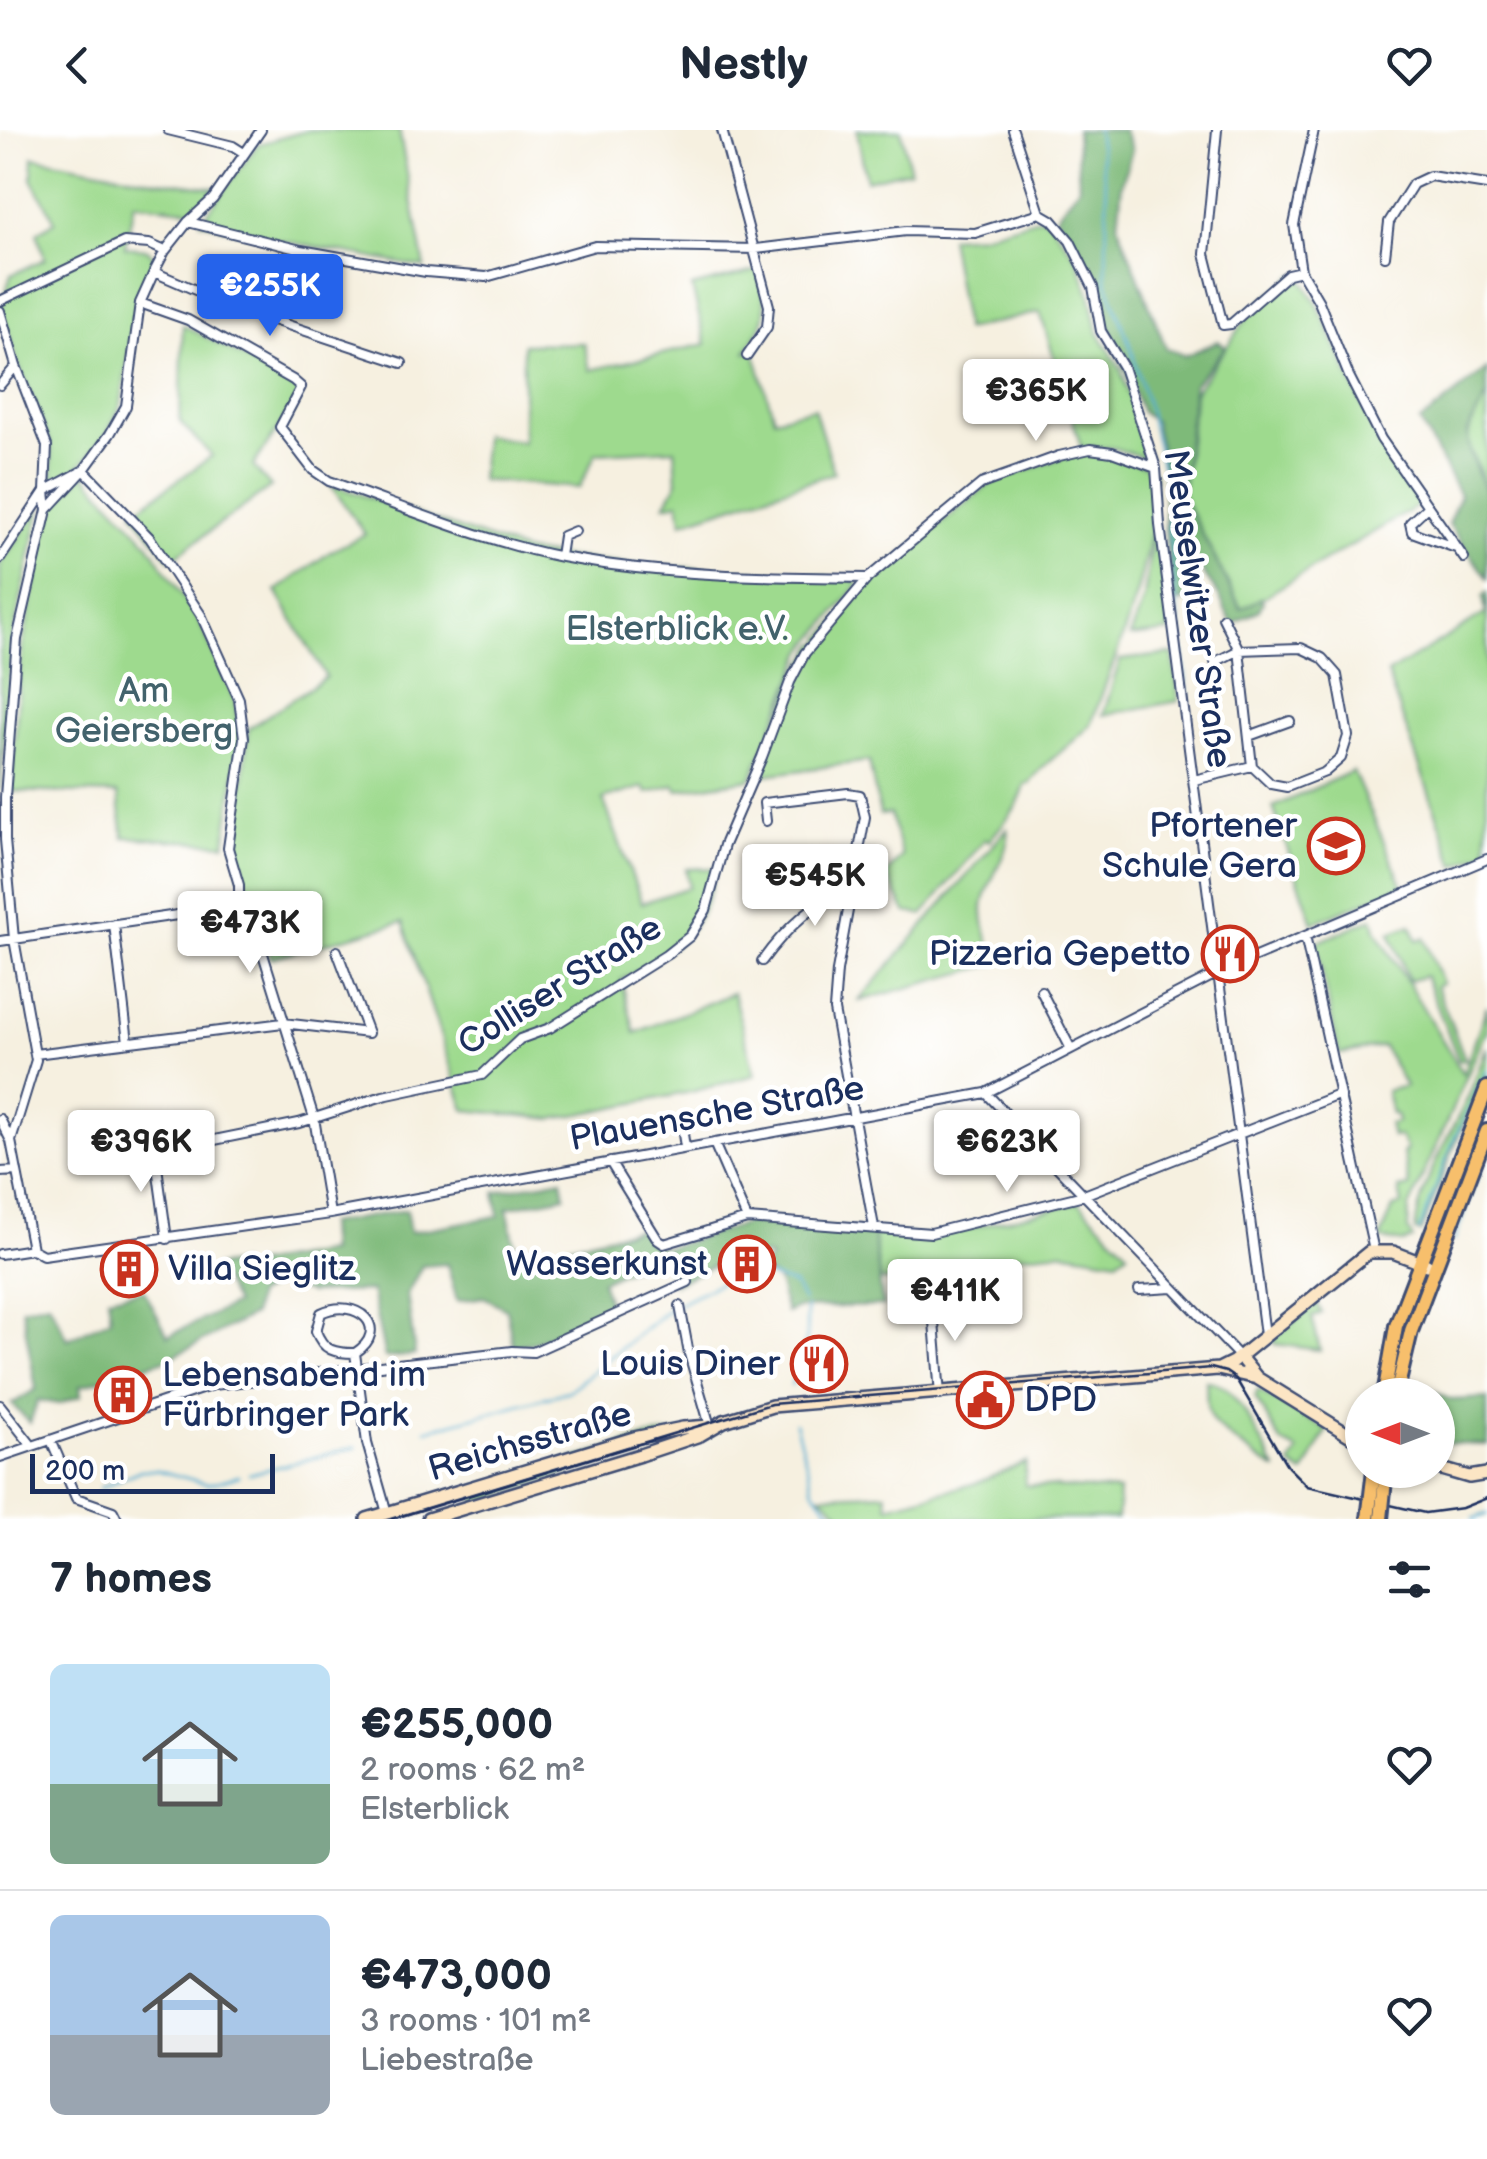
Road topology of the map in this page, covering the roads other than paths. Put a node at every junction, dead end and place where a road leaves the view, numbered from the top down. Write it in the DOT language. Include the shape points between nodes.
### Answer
graph roads {
  1 [pos="168,130"];
  2 [pos="260,130"];
  3 [pos="722,130"];
  4 [pos="1013,130"];
  5 [pos="1217,130"];
  6 [pos="1314,130"];
  7 [pos="244,153"];
  8 [pos="1487,185"];
  9 [pos="1040,213"];
  10 [pos="188,222"];
  11 [pos="756,249"];
  12 [pos="166,250"];
  13 [pos="1385,256"];
  14 [pos="1301,271"];
  15 [pos="154,272"];
  16 [pos="0,302"];
  17 [pos="140,303"];
  18 [pos="0,311"];
  19 [pos="747,356"];
  20 [pos="402,363"];
  21 [pos="16,366"];
  22 [pos="0,385"];
  23 [pos="1156,468"];
  24 [pos="84,470"];
  25 [pos="45,491"];
  26 [pos="1428,507"];
  27 [pos="48,510"];
  28 [pos="575,531"];
  29 [pos="1456,548"];
  30 [pos="560,556"];
  31 [pos="1464,558"];
  32 [pos="0,559"];
  33 [pos="868,578"];
  34 [pos="1223,618"];
  35 [pos="1239,650"];
  36 [pos="1216,662"];
  37 [pos="1290,721"];
  38 [pos="1248,736"];
  39 [pos="1252,766"];
  40 [pos="1194,780"];
  41 [pos="766,821"];
  42 [pos="1487,859"];
  43 [pos="853,880"];
  44 [pos="239,906"];
  45 [pos="114,924"];
  46 [pos="1305,936"];
  47 [pos="14,939"];
  48 [pos="0,942"];
  49 [pos="337,952"];
  50 [pos="762,961"];
  51 [pos="1220,972"];
  52 [pos="1042,991"];
  53 [pos="283,1023"];
  54 [pos="128,1042"];
  55 [pos="1071,1049"];
  56 [pos="35,1054"];
  57 [pos="1487,1088"];
  58 [pos="986,1094"];
  59 [pos="1338,1096"];
  60 [pos="854,1117"];
  61 [pos="314,1118"];
  62 [pos="0,1119"];
  63 [pos="681,1121"];
  64 [pos="1487,1130"];
  65 [pos="1240,1132"];
  66 [pos="11,1141"];
  67 [pos="714,1143"];
  68 [pos="685,1147"];
  69 [pos="610,1162"];
  70 [pos="17,1171"];
  71 [pos="0,1172"];
  72 [pos="1084,1195"];
  73 [pos="330,1214"];
  74 [pos="747,1219"];
  75 [pos="874,1227"];
  76 [pos="168,1238"];
  77 [pos="32,1248"];
  78 [pos="1374,1251"];
  79 [pos="0,1254"];
  80 [pos="1420,1262"];
  81 [pos="1435,1269"];
  82 [pos="688,1282"];
  83 [pos="1173,1288"];
  84 [pos="1139,1290"];
  85 [pos="932,1297"];
  86 [pos="680,1306"];
  87 [pos="1266,1335"];
  88 [pos="354,1353"];
  89 [pos="1240,1357"];
  90 [pos="357,1369"];
  91 [pos="1218,1369"];
  92 [pos="1394,1370"];
  93 [pos="1257,1378"];
  94 [pos="1391,1378"];
  95 [pos="1395,1378"];
  96 [pos="940,1394"];
  97 [pos="0,1405"];
  98 [pos="710,1426"];
  99 [pos="1345,1432"];
  100 [pos="51,1440"];
  101 [pos="32,1446"];
  102 [pos="0,1456"];
  103 [pos="1455,1473"];
  104 [pos="1484,1475"];
  105 [pos="1372,1488"];
  106 [pos="1384,1488"];
  107 [pos="388,1516"];
  108 [pos="118,1519"];
  109 [pos="367,1519"];
  110 [pos="428,1519"];
  111 [pos="1368,1519"];
  112 [pos="1381,1519"];
  1 -- 7 [label="street"];
  2 -- 7 [label="street"];
  3 -- 11 [label="street"];
  4 -- 9 [label="street, Meuselwitzer Straße"];
  5 -- 14 [label="street" via="1205,254 1224,325 1288,274"];
  6 -- 14 [label="street" via="1294,225"];
  7 -- 10 [label="street"];
  8 -- 13 [label="street" via="1430,176 1413,184 1389,222"];
  9 -- 11 [label="street" via="974,233 906,230"];
  9 -- 23 [label="street, Meuselwitzer Straße" via="1070,241 1088,275 1101,331 1123,366"];
  10 -- 11 [label="street" via="301,250 458,276 486,277 596,246"];
  10 -- 12 [label="street"];
  11 -- 19 [label="street" via="769,306 767,328"];
  12 -- 15 [label="street"];
  12 -- 16 [label="street" via="124,242"];
  14 -- 26 [label="street" via="1381,439"];
  15 -- 17 [label="street"];
  15 -- 20 [label="street" via="237,308"];
  17 -- 24 [label="street" via="126,406"];
  17 -- 30 [label="street" via="188,320 294,380 301,388 280,427 329,481 496,541"];
  18 -- 21 [label="street"];
  21 -- 22 [label="street"];
  21 -- 25 [label="street" via="48,446"];
  23 -- 33 [label="street, Colliser Straße" via="1090,449 982,484"];
  23 -- 40 [label="street, Meuselwitzer Straße"];
  24 -- 25 [label="street"];
  24 -- 27 [label="street"];
  24 -- 44 [label="street" via="150,538 201,615 239,699 244,738 228,848"];
  25 -- 27 [label="street"];
  25 -- 32 [label="street"];
  26 -- 29 [label="street"];
  26 -- 29 [label="street" via="1410,523 1412,532"];
  27 -- 47 [label="street" via="17,639 4,840"];
  28 -- 30 [label="street" via="563,536"];
  29 -- 31 [label="street"];
  30 -- 33 [label="street" via="621,566"];
  33 -- 61 [label="street, Colliser Straße" via="805,653 790,682 724,845 714,892 690,936 598,1000 520,1038 482,1075"];
  34 -- 35 [label="street"];
  35 -- 36 [label="street"];
  35 -- 38 [label="street"];
  35 -- 39 [label="street" via="1301,648 1322,658 1337,676 1348,736 1341,758 1325,772 1286,787 1271,784"];
  37 -- 38 [label="street"];
  38 -- 39 [label="street"];
  39 -- 40 [label="street"];
  40 -- 51 [label="street, Meuselwitzer Straße"];
  41 -- 43 [label="street" via="764,804 860,795 864,817"];
  42 -- 46 [label="street, Plauensche Straße"];
  43 -- 50 [label="street" via="782,932"];
  43 -- 60 [label="street" via="834,1010"];
  44 -- 45 [label="street"];
  44 -- 53 [label="street" via="250,912"];
  45 -- 47 [label="street"];
  45 -- 54 [label="street"];
  46 -- 51 [label="street, Plauensche Straße"];
  46 -- 59 [label="street"];
  47 -- 48 [label="street"];
  47 -- 56 [label="street"];
  49 -- 53 [label="street" via="368,1033"];
  51 -- 55 [label="street, Plauensche Straße"];
  51 -- 65 [label="street, Meuselwitzer Straße"];
  52 -- 55 [label="street"];
  53 -- 54 [label="street"];
  53 -- 61 [label="street"];
  54 -- 56 [label="street"];
  55 -- 58 [label="street, Plauensche Straße"];
  56 -- 66 [label="street"];
  57 -- 80 [label="main road"];
  58 -- 60 [label="street, Plauensche Straße"];
  58 -- 72 [label="street"];
  59 -- 65 [label="street"];
  59 -- 78 [label="street"];
  60 -- 67 [label="street, Plauensche Straße"];
  60 -- 75 [label="street"];
  61 -- 73 [label="street"];
  61 -- 76 [label="street, Colliser Straße" via="155,1152"];
  62 -- 66 [label="street"];
  63 -- 68 [label="street"];
  64 -- 81 [label="main road"];
  65 -- 72 [label="street"];
  65 -- 87 [label="street, Meuselwitzer Straße"];
  66 -- 70 [label="street"];
  67 -- 68 [label="street, Plauensche Straße"];
  67 -- 74 [label="street"];
  68 -- 69 [label="street, Plauensche Straße"];
  69 -- 73 [label="street, Plauensche Straße"];
  69 -- 74 [label="street" via="664,1244"];
  70 -- 71 [label="street"];
  70 -- 77 [label="street"];
  72 -- 75 [label="street" via="930,1233"];
  72 -- 83 [label="street"];
  73 -- 76 [label="street, Plauensche Straße"];
  74 -- 75 [label="street"];
  76 -- 77 [label="street, Plauensche Straße" via="43,1255"];
  77 -- 79 [label="street, Plauensche Straße"];
  78 -- 80 [label="main road"];
  78 -- 87 [label="main road"];
  80 -- 81 [label="main road"];
  80 -- 92 [label="main road" via="1396,1326"];
  81 -- 92 [label="main road"];
  82 -- 90 [label="street" via="532,1352"];
  83 -- 84 [label="street"];
  83 -- 89 [label="street"];
  85 -- 96 [label="street"];
  86 -- 98 [label="street"];
  87 -- 89 [label="main road"];
  87 -- 93 [label="main road" via="1252,1363"];
  88 -- 88 [label="street" via="325,1347 316,1330 321,1313 348,1307 364,1314 371,1330"];
  88 -- 90 [label="street"];
  89 -- 91 [label="main road"];
  89 -- 93 [label="main road"];
  90 -- 100 [label="street" via="213,1385"];
  90 -- 107 [label="street" via="367,1443"];
  91 -- 93 [label="main road"];
  91 -- 96 [label="main road, Reichsstraße"];
  92 -- 94 [label="main road"];
  92 -- 95 [label="main road"];
  93 -- 99 [label="main road"];
  96 -- 98 [label="main road, Reichsstraße" via="772,1406"];
  97 -- 101 [label="street"];
  98 -- 107 [label="main road, Reichsstraße" via="634,1438"];
  98 -- 110 [label="main road, Reichsstraße" via="640,1455"];
  100 -- 101 [label="street"];
  100 -- 108 [label="street" via="76,1498"];
  101 -- 102 [label="street"];
  103 -- 104 [label="main road"];
  105 -- 111 [label="main road, bridge"];
  106 -- 112 [label="main road, bridge"];
  107 -- 109 [label="main road, Reichsstraße"];
}
